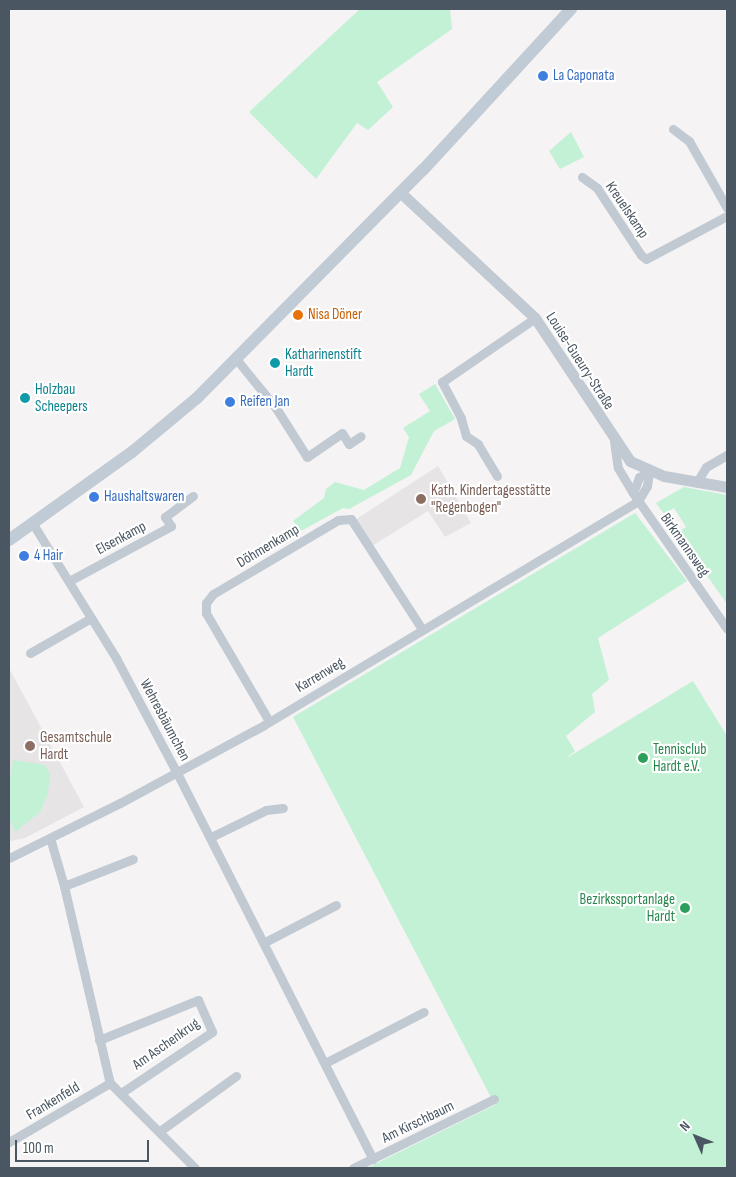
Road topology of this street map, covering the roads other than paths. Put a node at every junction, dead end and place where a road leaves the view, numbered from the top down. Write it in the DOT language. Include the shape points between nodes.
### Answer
graph roads {
  1 [pos="571,9"];
  2 [pos="673,129"];
  3 [pos="582,177"];
  4 [pos="401,193"];
  5 [pos="727,208"];
  6 [pos="727,216"];
  7 [pos="535,318"];
  8 [pos="237,360"];
  9 [pos="361,436"];
  10 [pos="614,441"];
  11 [pos="727,455"];
  12 [pos="648,472"];
  13 [pos="497,476"];
  14 [pos="697,482"];
  15 [pos="727,487"];
  16 [pos="633,493"];
  17 [pos="193,496"];
  18 [pos="638,501"];
  19 [pos="34,524"];
  20 [pos="9,540"];
  21 [pos="69,581"];
  22 [pos="91,618"];
  23 [pos="422,629"];
  24 [pos="727,629"];
  25 [pos="30,653"];
  26 [pos="270,721"];
  27 [pos="177,772"];
  28 [pos="283,808"];
  29 [pos="211,837"];
  30 [pos="50,838"];
  31 [pos="9,858"];
  32 [pos="133,859"];
  33 [pos="64,886"];
  34 [pos="336,905"];
  35 [pos="265,942"];
  36 [pos="424,1012"];
  37 [pos="99,1040"];
  38 [pos="325,1063"];
  39 [pos="236,1076"];
  40 [pos="110,1083"];
  41 [pos="121,1093"];
  42 [pos="494,1099"];
  43 [pos="160,1131"];
  44 [pos="9,1142"];
  45 [pos="373,1159"];
  46 [pos="195,1168"];
  47 [pos="354,1168"];
  1 -- 4 [label="main road"];
  2 -- 5 [label="street" via="689,141"];
  3 -- 6 [label="street, Kreuelskamp" via="597,188 646,259"];
  4 -- 7 [label="street, Louise-Gueury-Straße"];
  4 -- 8 [label="main road"];
  7 -- 10 [label="street, Louise-Gueury-Straße"];
  7 -- 13 [label="street" via="442,382 461,418 466,436 478,444"];
  8 -- 9 [label="street" via="276,408 307,457 342,433 349,444"];
  8 -- 19 [label="main road" via="132,452"];
  10 -- 12 [label="street, Louise-Gueury-Straße" via="630,461"];
  10 -- 16 [label="street" via="618,468"];
  11 -- 14 [label="street" via="706,467"];
  12 -- 14 [label="street, Louise-Gueury-Straße"];
  12 -- 16 [label="street" via="639,477"];
  12 -- 18 [label="street" via="647,486"];
  14 -- 15 [label="street, Louise-Gueury-Straße"];
  16 -- 18 [label="street"];
  17 -- 21 [label="street, Elsenkamp" via="165,517 171,526"];
  18 -- 23 [label="street, Karrenweg"];
  18 -- 24 [label="street, Birkmannsweg"];
  19 -- 20 [label="main road"];
  19 -- 21 [label="street, Wehresbäumchen"];
  21 -- 22 [label="street, Wehresbäumchen"];
  22 -- 25 [label="street"];
  22 -- 27 [label="street, Wehresbäumchen"];
  23 -- 26 [label="street, Karrenweg"];
  23 -- 26 [label="street, Döhmenkamp" via="350,519 338,520 214,594 206,603 206,613"];
  26 -- 27 [label="street, Karrenweg"];
  27 -- 29 [label="street, Wehresbäumchen"];
  27 -- 30 [label="street, Karrenweg"];
  28 -- 29 [label="street" via="266,810"];
  29 -- 35 [label="street, Wehresbäumchen"];
  30 -- 31 [label="street, Karrenweg"];
  30 -- 33 [label="street"];
  32 -- 33 [label="street"];
  33 -- 37 [label="street"];
  34 -- 35 [label="street"];
  35 -- 38 [label="street, Wehresbäumchen"];
  36 -- 38 [label="street"];
  37 -- 40 [label="street"];
  37 -- 41 [label="street, Am Aschenkrug" via="198,1000 212,1032"];
  38 -- 45 [label="street, Wehresbäumchen"];
  39 -- 43 [label="street"];
  40 -- 41 [label="street"];
  40 -- 44 [label="street, Frankenfeld"];
  41 -- 43 [label="street"];
  42 -- 45 [label="street, Am Kirschbaum"];
  43 -- 46 [label="street"];
  45 -- 47 [label="street, Am Kirschbaum"];
}
